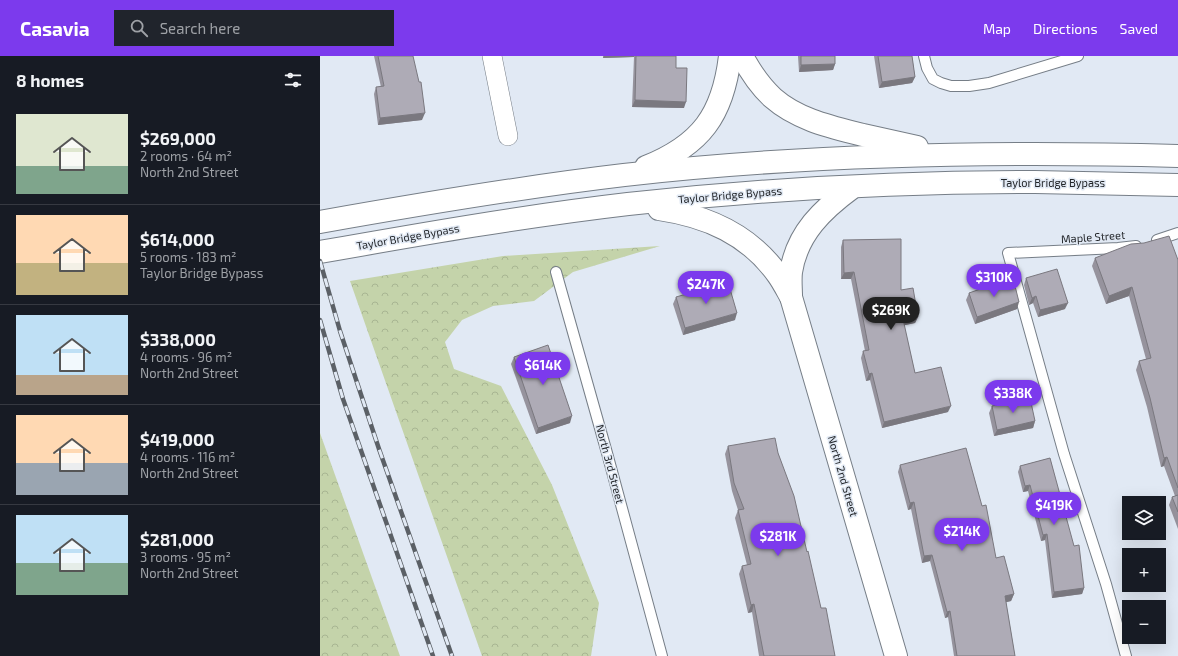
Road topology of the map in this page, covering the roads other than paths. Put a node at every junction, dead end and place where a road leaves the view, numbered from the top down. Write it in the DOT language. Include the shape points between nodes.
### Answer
graph roads {
  1 [pos="492,56"];
  2 [pos="730,56"];
  3 [pos="742,56"];
  4 [pos="924,56"];
  5 [pos="1078,56"];
  6 [pos="508,136"];
  7 [pos="945,154"];
  8 [pos="1178,156"];
  9 [pos="625,175"];
  10 [pos="1178,185"];
  11 [pos="853,187"];
  12 [pos="628,204"];
  13 [pos="320,222"];
  14 [pos="1178,233"];
  15 [pos="320,252"];
  16 [pos="556,272"];
  17 [pos="790,297"];
  18 [pos="662,656"];
  19 [pos="896,656"];
  20 [pos="1126,656"];
  1 -- 6 [label="street"];
  2 -- 9 [label="main road" via="727,79 719,102 708,123 694,139 663,160"];
  3 -- 7 [label="main road" via="773,98 812,121"];
  4 -- 5 [label="lane" via="933,79 951,86 989,83"];
  7 -- 8 [label="main road"];
  7 -- 9 [label="main road" via="739,164"];
  9 -- 13 [label="main road" via="441,201"];
  10 -- 11 [label="main road, Taylor Bridge Bypass" via="1035,182"];
  11 -- 12 [label="main road, Taylor Bridge Bypass"];
  11 -- 17 [label="main road" via="827,207 804,235 791,272"];
  12 -- 15 [label="main road, Taylor Bridge Bypass" via="537,216"];
  12 -- 17 [label="main road" via="682,212 708,220 728,230 764,258 778,275"];
  14 -- 20 [label="lane, Maple Street" via="1160,240 1118,248 1008,253 1064,454 1106,584"];
  16 -- 18 [label="lane, North 3rd Street"];
  17 -- 19 [label="main road, North 2nd Street"];
}
